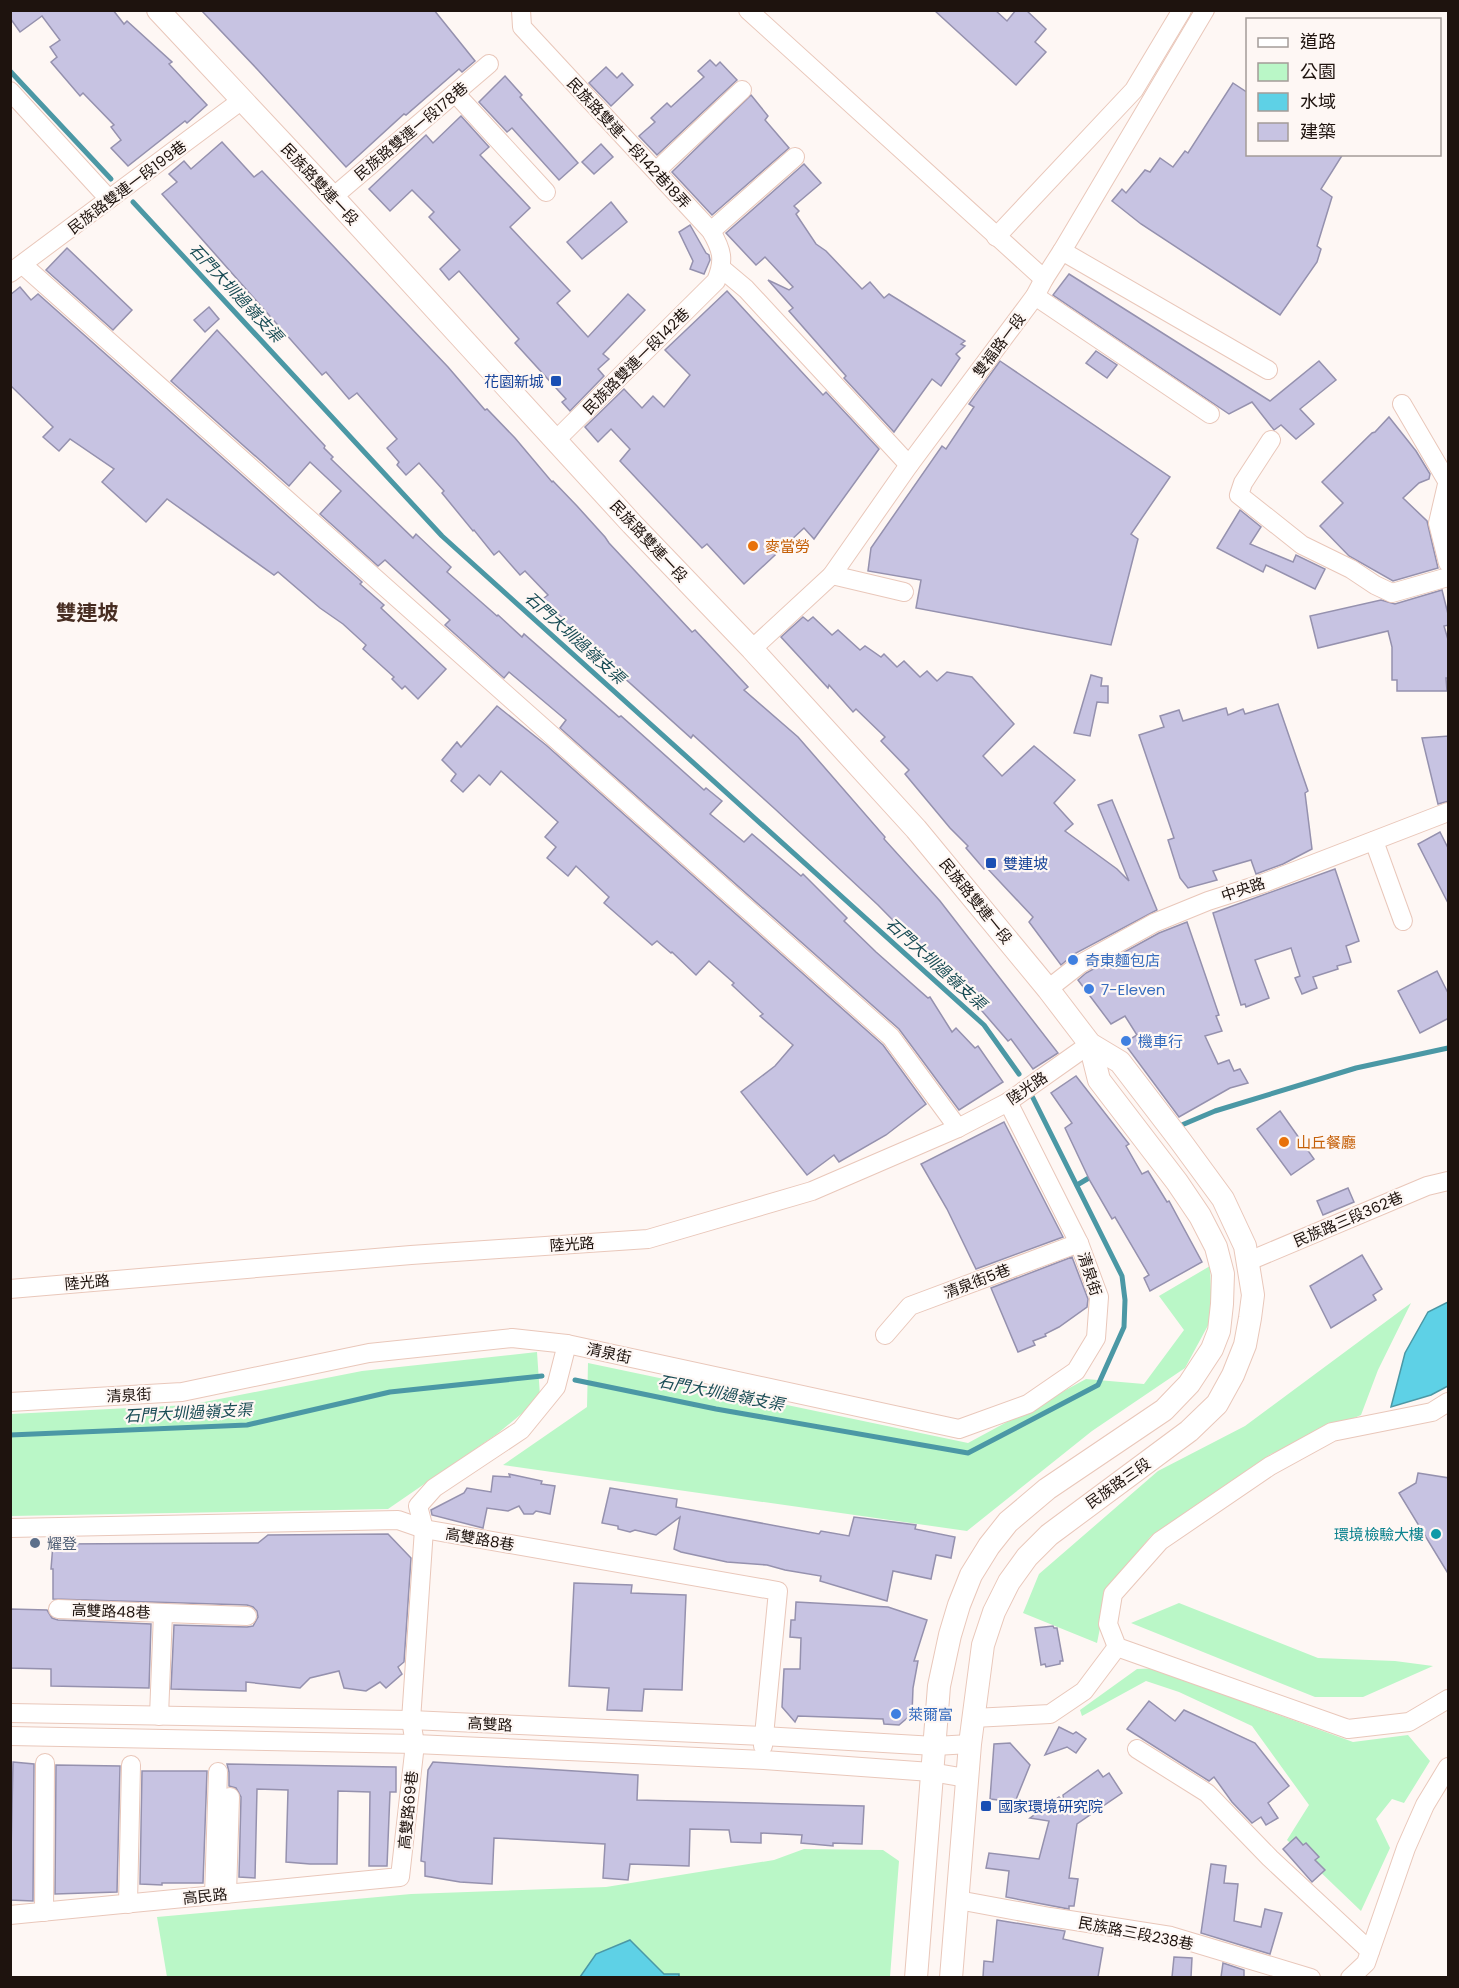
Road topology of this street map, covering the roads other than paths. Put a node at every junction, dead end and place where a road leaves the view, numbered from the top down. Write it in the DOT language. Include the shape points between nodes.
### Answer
graph roads {
  1 [pos="158,10"];
  2 [pos="521,10"];
  3 [pos="748,10"];
  4 [pos="1182,10"];
  5 [pos="1204,10"];
  6 [pos="489,64"];
  7 [pos="742,90"];
  8 [pos="10,91"];
  9 [pos="455,93"];
  10 [pos="242,100"];
  11 [pos="795,157"];
  12 [pos="656,171"];
  13 [pos="546,192"];
  14 [pos="333,197"];
  15 [pos="109,198"];
  16 [pos="711,231"];
  17 [pos="996,237"];
  18 [pos="1062,251"];
  19 [pos="17,269"];
  20 [pos="718,275"];
  21 [pos="1044,279"];
  22 [pos="1035,296"];
  23 [pos="1268,370"];
  24 [pos="1402,404"];
  25 [pos="1210,414"];
  26 [pos="556,440"];
  27 [pos="1271,440"];
  28 [pos="909,465"];
  29 [pos="1448,480"];
  30 [pos="1449,563"];
  31 [pos="832,575"];
  32 [pos="1449,577"];
  33 [pos="904,592"];
  34 [pos="752,649"];
  35 [pos="1449,812"];
  36 [pos="1374,841"];
  37 [pos="1402,921"];
  38 [pos="1048,989"];
  39 [pos="1090,1044"];
  40 [pos="1008,1102"];
  41 [pos="958,1128"];
  42 [pos="1449,1181"];
  43 [pos="1079,1243"];
  44 [pos="1249,1261"];
  45 [pos="10,1289"];
  46 [pos="885,1335"];
  47 [pos="567,1344"];
  48 [pos="10,1402"];
  49 [pos="1449,1402"];
  50 [pos="10,1528"];
  51 [pos="424,1529"];
  52 [pos="58,1609"];
  53 [pos="163,1613"];
  54 [pos="247,1616"];
  55 [pos="1117,1647"];
  56 [pos="1449,1699"];
  57 [pos="10,1713"];
  58 [pos="159,1716"];
  59 [pos="973,1718"];
  60 [pos="411,1720"];
  61 [pos="10,1736"];
  62 [pos="763,1736"];
  63 [pos="415,1744"];
  64 [pos="969,1744"];
  65 [pos="935,1746"];
  66 [pos="1137,1749"];
  67 [pos="764,1760"];
  68 [pos="45,1763"];
  69 [pos="131,1765"];
  70 [pos="1449,1767"];
  71 [pos="218,1772"];
  72 [pos="931,1772"];
  73 [pos="966,1778"];
  74 [pos="230,1797"];
  75 [pos="400,1877"];
  76 [pos="221,1895"];
  77 [pos="958,1900"];
  78 [pos="128,1904"];
  79 [pos="44,1912"];
  80 [pos="10,1916"];
  81 [pos="1370,1951"];
  82 [pos="916,1977"];
  83 [pos="951,1977"];
  84 [pos="1311,1977"];
  85 [pos="1350,1977"];
  1 -- 10 [label="main road, 民族路雙連一段"];
  2 -- 12 [label="street, 民族路雙連一段142巷18弄" via="522,27"];
  3 -- 17 [label="street"];
  4 -- 17 [label="street" via="1134,90"];
  5 -- 18 [label="street, 雙福路一段"];
  6 -- 9 [label="street, 民族路雙連一段178巷"];
  7 -- 12 [label="street"];
  8 -- 15 [label="street"];
  9 -- 13 [label="street"];
  9 -- 14 [label="street, 民族路雙連一段178巷"];
  10 -- 14 [label="main road, 民族路雙連一段"];
  10 -- 15 [label="street, 民族路雙連一段199巷"];
  11 -- 16 [label="street"];
  12 -- 16 [label="street, 民族路雙連一段142巷18弄"];
  14 -- 26 [label="main road, 民族路雙連一段"];
  15 -- 19 [label="street, 民族路雙連一段199巷"];
  16 -- 20 [label="street, 民族路雙連一段142巷18弄" via="721,248"];
  17 -- 21 [label="street"];
  18 -- 21 [label="street, 雙福路一段"];
  18 -- 23 [label="street"];
  19 -- 41 [label="street" via="891,1037"];
  20 -- 26 [label="street, 民族路雙連一段142巷"];
  20 -- 28 [label="street" via="746,289"];
  21 -- 22 [label="street, 雙福路一段"];
  22 -- 25 [label="street"];
  22 -- 28 [label="street, 雙福路一段"];
  24 -- 29 [label="street"];
  26 -- 34 [label="main road, 民族路雙連一段"];
  27 -- 32 [label="street" via="1239,495 1302,545 1392,592"];
  28 -- 31 [label="street, 雙福路一段"];
  29 -- 30 [label="street" via="1438,523"];
  31 -- 33 [label="street"];
  31 -- 34 [label="street, 雙福路一段"];
  34 -- 38 [label="main road, 民族路雙連一段" via="916,829"];
  35 -- 36 [label="street, 中央路"];
  36 -- 37 [label="street"];
  36 -- 38 [label="street, 中央路" via="1154,923 1080,964"];
  38 -- 39 [label="main road, 民族路三段"];
  39 -- 40 [label="street, 陸光路"];
  39 -- 44 [label="main road, 民族路三段" via="1120,1062 1223,1199"];
  39 -- 65 [label="main road, 民族路三段" via="1099,1080 1177,1182 1216,1247 1223,1274 1219,1331 1189,1384 1164,1410 1047,1489 1008,1522 989,1546 971,1575 950,1635 939,1686"];
  40 -- 41 [label="street, 陸光路"];
  40 -- 43 [label="street, 清泉街"];
  41 -- 45 [label="street, 陸光路" via="812,1191 648,1239"];
  42 -- 44 [label="street, 民族路三段362巷" via="1427,1186"];
  43 -- 46 [label="street, 清泉街5巷" via="910,1306"];
  43 -- 47 [label="street, 清泉街" via="1099,1297 1096,1338 1076,1371 1028,1404 959,1429"];
  44 -- 59 [label="main road, 民族路三段" via="1253,1295 1245,1344 1217,1404 1150,1462 1049,1534 1027,1557 994,1612 983,1645"];
  47 -- 48 [label="street, 清泉街" via="500,1339 369,1353 182,1392"];
  47 -- 51 [label="street, 高雙路69巷" via="556,1387 521,1430 434,1488 418,1506"];
  49 -- 55 [label="street" via="1432,1412 1332,1432 1270,1466 1160,1540 1113,1594 1108,1624"];
  50 -- 51 [label="street, 高雙路8巷" via="398,1520"];
  51 -- 60 [label="street, 高雙路69巷"];
  51 -- 62 [label="street, 高雙路8巷" via="778,1591"];
  52 -- 53 [label="street, 高雙路48巷"];
  53 -- 54 [label="street, 高雙路48巷"];
  53 -- 58 [label="street, 高雙路48巷"];
  55 -- 56 [label="street" via="1348,1730 1409,1722"];
  55 -- 59 [label="street" via="1084,1691 1050,1714"];
  57 -- 58 [label="street, 高雙路"];
  58 -- 60 [label="street, 高雙路"];
  59 -- 64 [label="main road, 民族路三段"];
  60 -- 62 [label="street, 高雙路"];
  60 -- 63 [label="street, 高雙路69巷"];
  61 -- 63 [label="street, 高雙路"];
  62 -- 65 [label="street, 高雙路"];
  62 -- 67 [label="street, 高雙路8巷"];
  63 -- 67 [label="street, 高雙路"];
  63 -- 75 [label="street, 高雙路69巷"];
  64 -- 65 [label="street, 高雙路"];
  64 -- 73 [label="main road, 民族路三段"];
  65 -- 72 [label="main road, 民族路三段"];
  66 -- 81 [label="street" via="1207,1793"];
  67 -- 72 [label="street, 高雙路"];
  68 -- 79 [label="street"];
  69 -- 78 [label="street"];
  70 -- 81 [label="street" via="1425,1805 1406,1848"];
  71 -- 76 [label="street"];
  72 -- 73 [label="street, 高雙路"];
  72 -- 82 [label="main road, 民族路三段"];
  73 -- 77 [label="main road, 民族路三段"];
  74 -- 76 [label="street"];
  75 -- 76 [label="street, 高民路"];
  76 -- 78 [label="street, 高民路"];
  77 -- 83 [label="main road, 民族路三段"];
  77 -- 84 [label="street, 民族路三段238巷" via="1171,1936"];
  78 -- 79 [label="street, 高民路"];
  79 -- 80 [label="street, 高民路"];
  81 -- 85 [label="street" via="1366,1963"];
}
